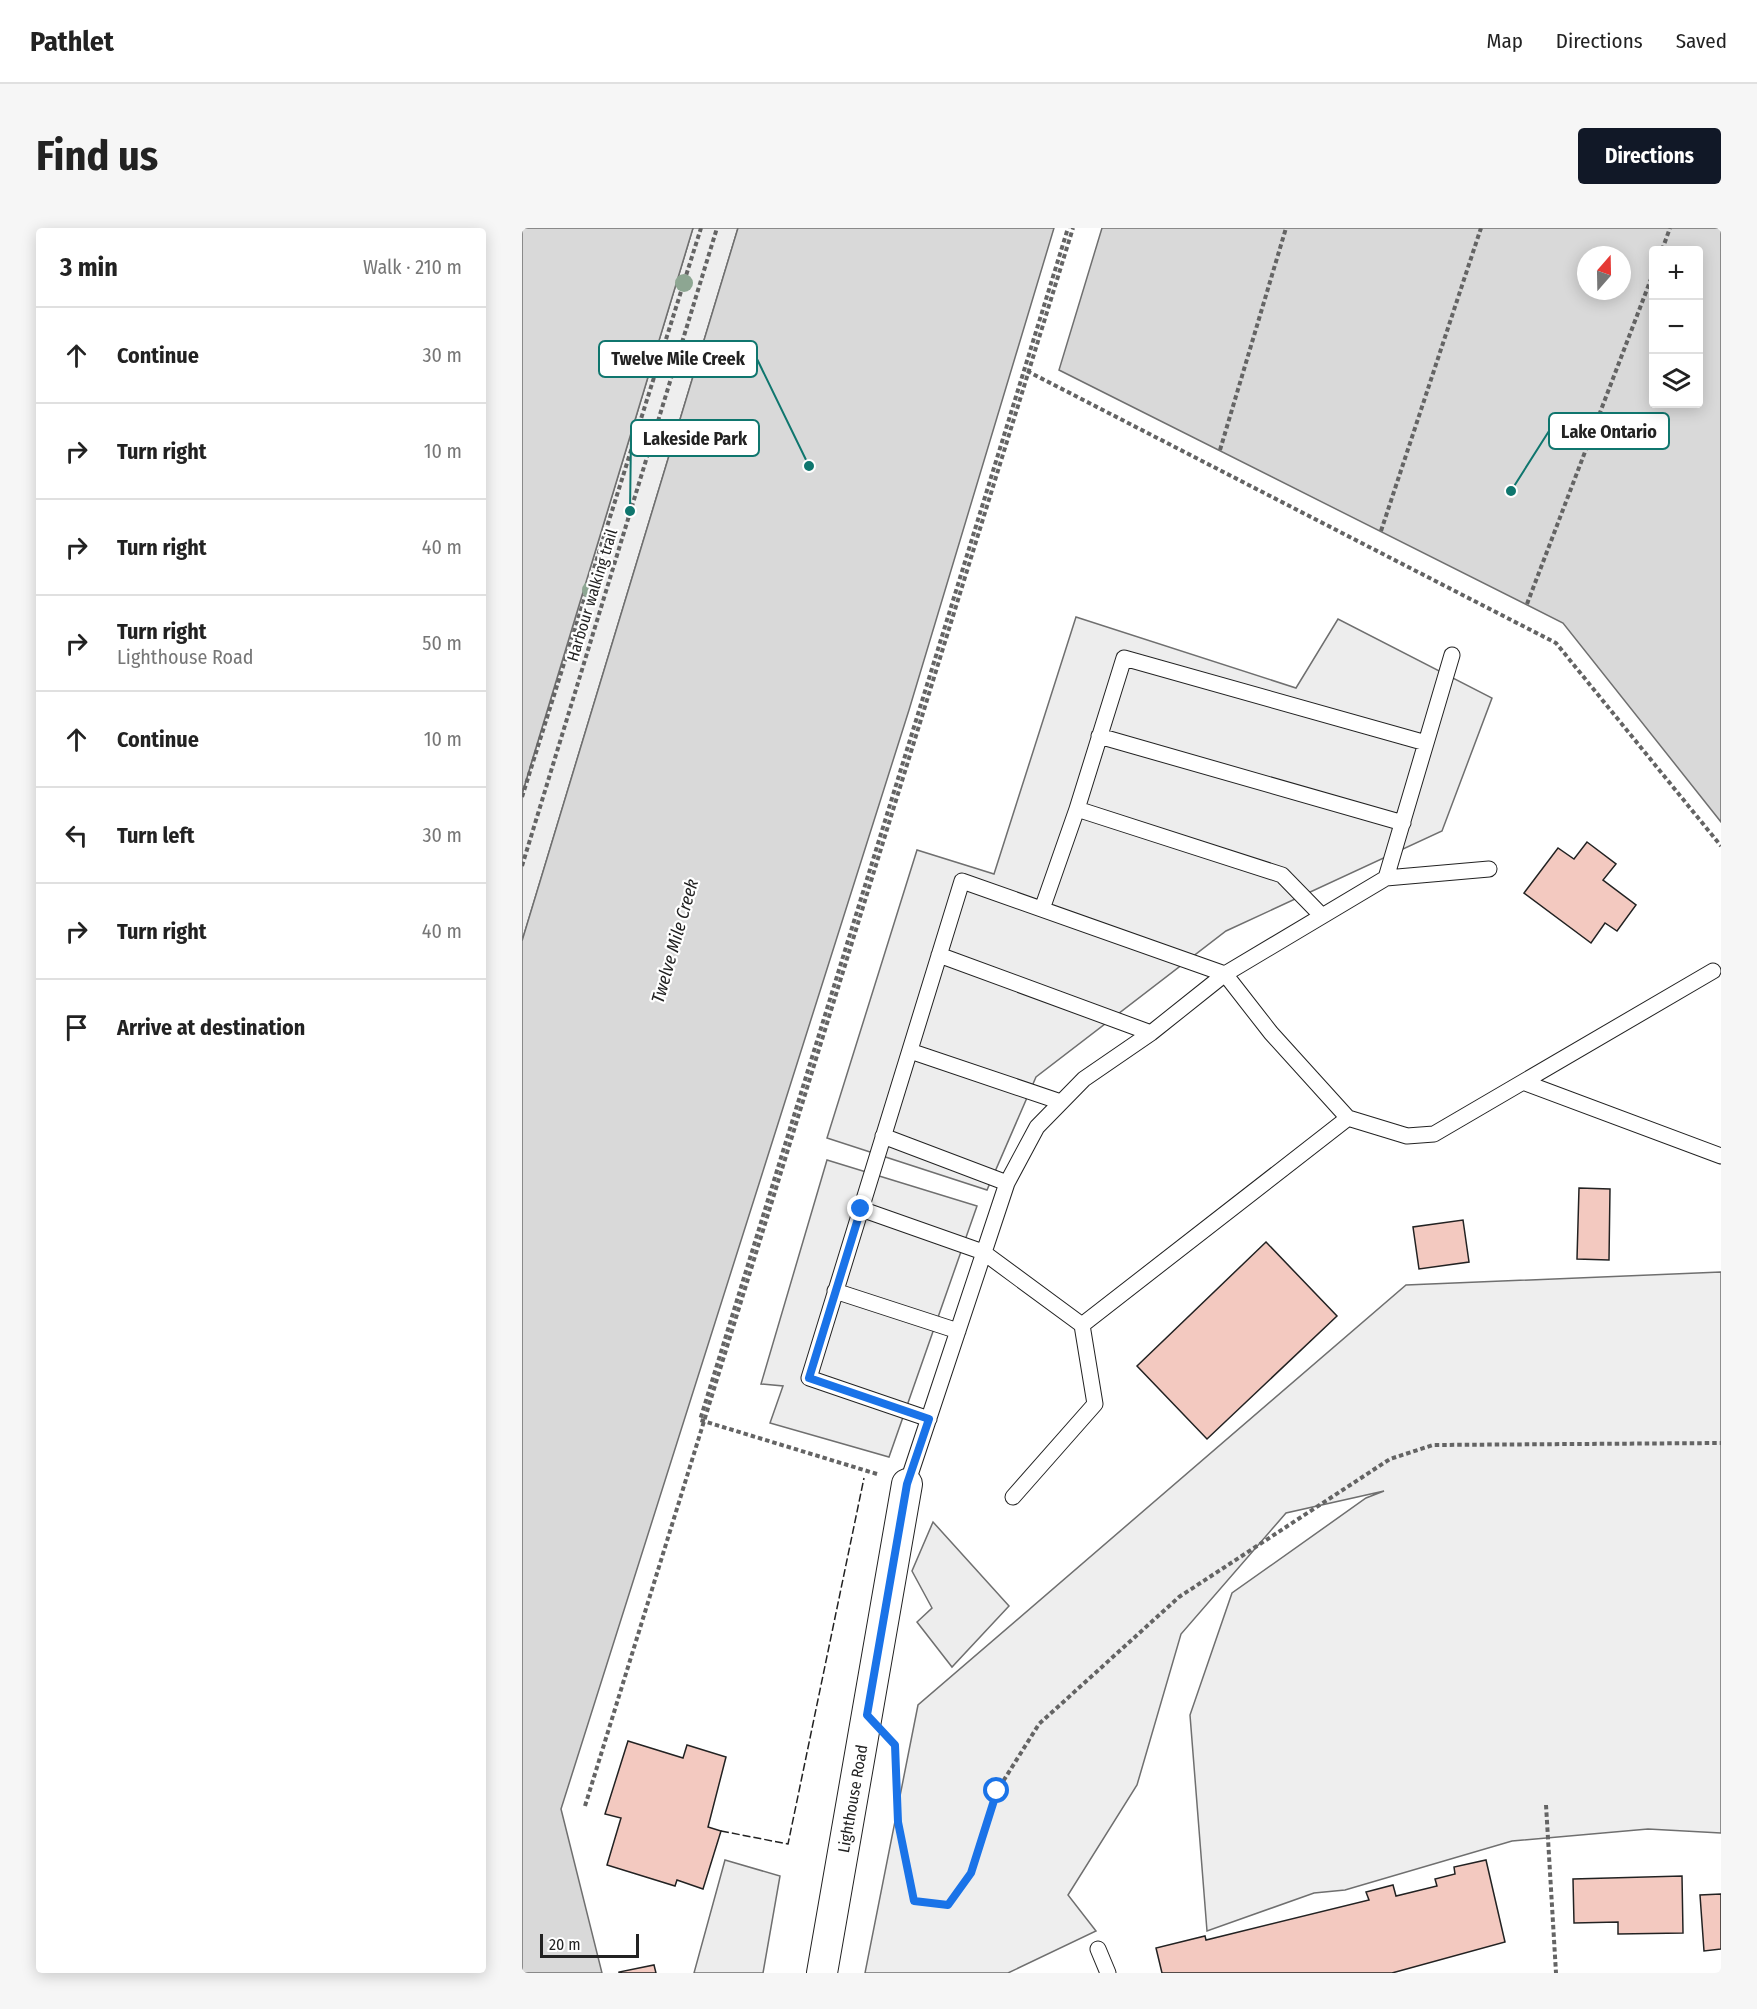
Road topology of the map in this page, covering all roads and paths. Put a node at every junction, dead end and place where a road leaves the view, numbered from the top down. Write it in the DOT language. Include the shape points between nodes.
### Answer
graph roads {
  1 [pos="701,228"];
  2 [pos="717,228"];
  3 [pos="1068,228"];
  4 [pos="1073,228"];
  5 [pos="1286,228"];
  6 [pos="1481,228"];
  7 [pos="1670,228"];
  8 [pos="1663,246"];
  9 [pos="1649,283"];
  10 [pos="1024,370"];
  11 [pos="1220,450"];
  12 [pos="1381,531"];
  13 [pos="1527,604"];
  14 [pos="1452,655"];
  15 [pos="1100,736"];
  16 [pos="1426,743"];
  17 [pos="522,796"];
  18 [pos="1077,809"];
  19 [pos="1403,823"];
  20 [pos="1721,846"];
  21 [pos="522,866"];
  22 [pos="1489,869"];
  23 [pos="1386,878"];
  24 [pos="1042,909"];
  25 [pos="1321,915"];
  26 [pos="939,955"];
  27 [pos="1713,971"];
  28 [pos="1225,974"];
  29 [pos="1151,1033"];
  30 [pos="910,1051"];
  31 [pos="1523,1082"];
  32 [pos="1061,1102"];
  33 [pos="1348,1118"];
  34 [pos="883,1137"];
  35 [pos="1721,1156"];
  36 [pos="1008,1183"];
  37 [pos="861,1209"];
  38 [pos="983,1252"];
  39 [pos="836,1291"];
  40 [pos="1082,1325"];
  41 [pos="958,1331"];
  42 [pos="929,1419"];
  43 [pos="1721,1443"];
  44 [pos="878,1474"];
  45 [pos="907,1484"];
  46 [pos="1013,1497"];
  47 [pos="867,1715"];
  48 [pos="1546,1805"];
  49 [pos="585,1806"];
  50 [pos="1098,1949"];
  51 [pos="822,1973"];
  52 [pos="1108,1973"];
  53 [pos="1556,1973"];
  1 -- 17 [label="path"];
  2 -- 21 [label="path, Harbour walking trail"];
  3 -- 10 [label="path"];
  4 -- 49 [label="path"];
  5 -- 11 [label="path"];
  6 -- 12 [label="path"];
  7 -- 8 [label="path"];
  9 -- 13 [label="path"];
  10 -- 20 [label="path" via="1556,643"];
  10 -- 44 [label="path" via="700,1420"];
  14 -- 16 [label="lane"];
  15 -- 16 [label="lane" via="1124,658"];
  15 -- 18 [label="lane"];
  15 -- 19 [label="lane"];
  16 -- 19 [label="lane"];
  18 -- 24 [label="lane"];
  18 -- 25 [label="lane" via="1282,875"];
  19 -- 23 [label="lane"];
  22 -- 23 [label="lane"];
  23 -- 25 [label="lane"];
  24 -- 26 [label="lane" via="962,881"];
  24 -- 28 [label="lane"];
  25 -- 28 [label="lane"];
  26 -- 29 [label="lane"];
  26 -- 30 [label="lane"];
  27 -- 31 [label="lane"];
  28 -- 29 [label="lane"];
  28 -- 33 [label="lane" via="1271,1033"];
  29 -- 32 [label="lane" via="1084,1079"];
  30 -- 32 [label="lane"];
  30 -- 34 [label="lane"];
  31 -- 33 [label="lane" via="1434,1134 1407,1136"];
  31 -- 35 [label="lane"];
  32 -- 36 [label="lane" via="1037,1127"];
  33 -- 40 [label="lane"];
  34 -- 36 [label="lane"];
  34 -- 37 [label="lane"];
  36 -- 38 [label="lane"];
  37 -- 38 [label="lane"];
  37 -- 39 [label="lane"];
  38 -- 40 [label="lane"];
  38 -- 41 [label="lane"];
  39 -- 41 [label="lane"];
  39 -- 42 [label="lane" via="809,1378"];
  40 -- 46 [label="lane" via="1095,1404"];
  41 -- 42 [label="lane"];
  42 -- 45 [label="lane"];
  43 -- 47 [label="path" via="1433,1445 1390,1459 1179,1598 1039,1724 997,1791 971,1873 948,1905 914,1901 898,1822 895,1745"];
  45 -- 47 [label="street, Lighthouse Road"];
  47 -- 51 [label="street, Lighthouse Road"];
  48 -- 53 [label="path"];
  50 -- 52 [label="lane"];
}
